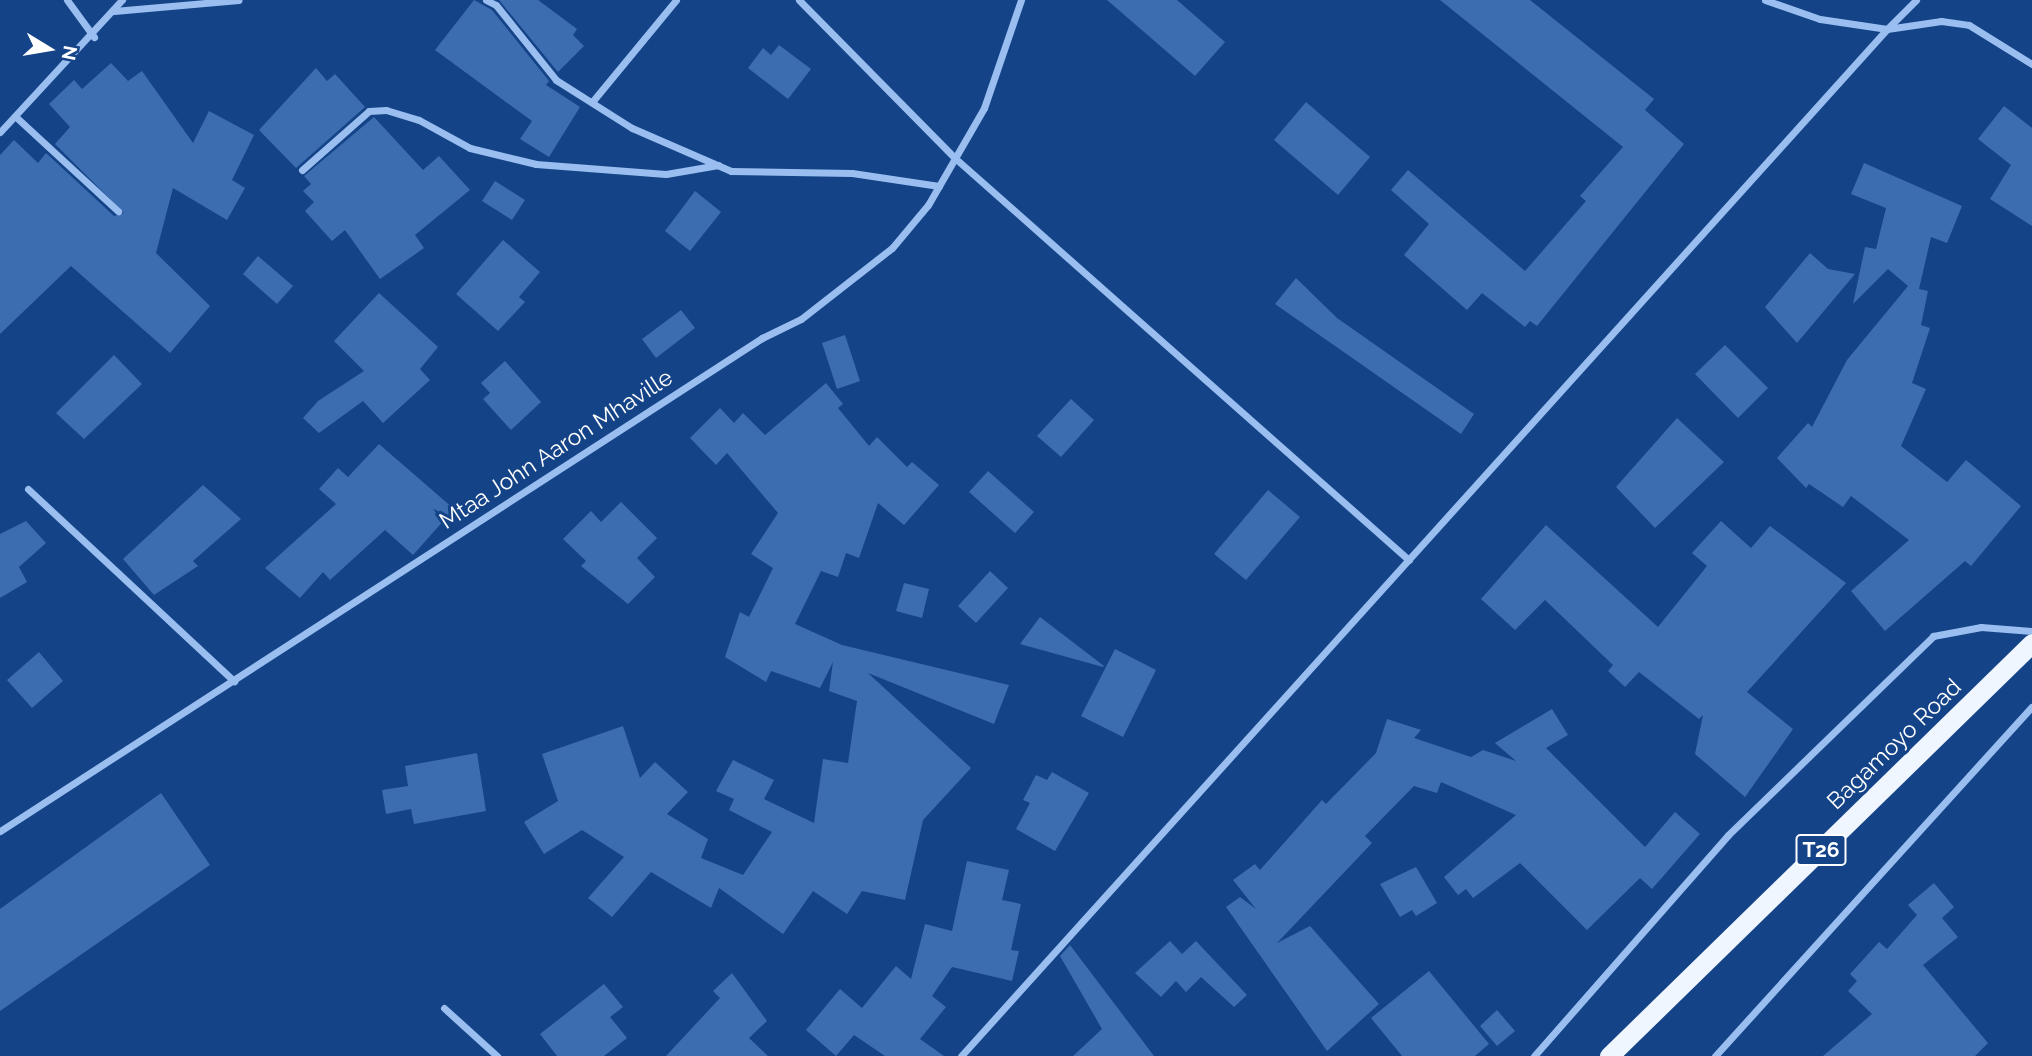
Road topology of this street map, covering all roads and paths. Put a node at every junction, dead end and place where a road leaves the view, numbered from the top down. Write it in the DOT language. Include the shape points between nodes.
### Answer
graph roads {
  1 [pos="67,0"];
  2 [pos="122,0"];
  3 [pos="239,0"];
  4 [pos="486,0"];
  5 [pos="676,0"];
  6 [pos="799,0"];
  7 [pos="1021,0"];
  8 [pos="1765,0"];
  9 [pos="1916,0"];
  10 [pos="114,11"];
  11 [pos="1887,29"];
  12 [pos="94,37"];
  13 [pos="2032,64"];
  14 [pos="592,102"];
  15 [pos="16,117"];
  16 [pos="0,131"];
  17 [pos="956,159"];
  18 [pos="718,165"];
  19 [pos="302,170"];
  20 [pos="939,186"];
  21 [pos="118,211"];
  22 [pos="28,489"];
  23 [pos="1409,560"];
  24 [pos="2032,631"];
  25 [pos="2032,643"];
  26 [pos="234,681"];
  27 [pos="2032,707"];
  28 [pos="0,831"];
  29 [pos="444,1008"];
  30 [pos="497,1056"];
  31 [pos="961,1056"];
  32 [pos="1534,1056"];
  33 [pos="1609,1056"];
  34 [pos="1715,1056"];
  1 -- 12 [label="street"];
  2 -- 10 [label="street"];
  3 -- 10 [label="street"];
  4 -- 14 [label="street" via="496,5 556,80"];
  5 -- 14 [label="street"];
  6 -- 17 [label="street"];
  7 -- 17 [label="street, Mtaa John Aaron Mhaville" via="984,108"];
  8 -- 11 [label="street" via="1821,19"];
  9 -- 11 [label="street"];
  10 -- 12 [label="street"];
  11 -- 13 [label="street" via="1941,21 1969,25"];
  11 -- 23 [label="street"];
  12 -- 15 [label="street"];
  14 -- 18 [label="street" via="632,128"];
  15 -- 16 [label="street"];
  15 -- 21 [label="street"];
  17 -- 20 [label="street, Mtaa John Aaron Mhaville"];
  17 -- 23 [label="street"];
  18 -- 19 [label="street" via="666,174 536,164 470,148 386,110 369,111"];
  18 -- 20 [label="street" via="731,171 852,173"];
  20 -- 26 [label="street, Mtaa John Aaron Mhaville" via="892,247 801,319 751,345"];
  22 -- 26 [label="street"];
  23 -- 31 [label="street"];
  24 -- 32 [label="street" via="1981,627 1933,636 1728,835"];
  25 -- 33 [label="highway, Bagamoyo Road / T26"];
  26 -- 28 [label="street, Mtaa John Aaron Mhaville"];
  27 -- 34 [label="street"];
  29 -- 30 [label="street"];
}
